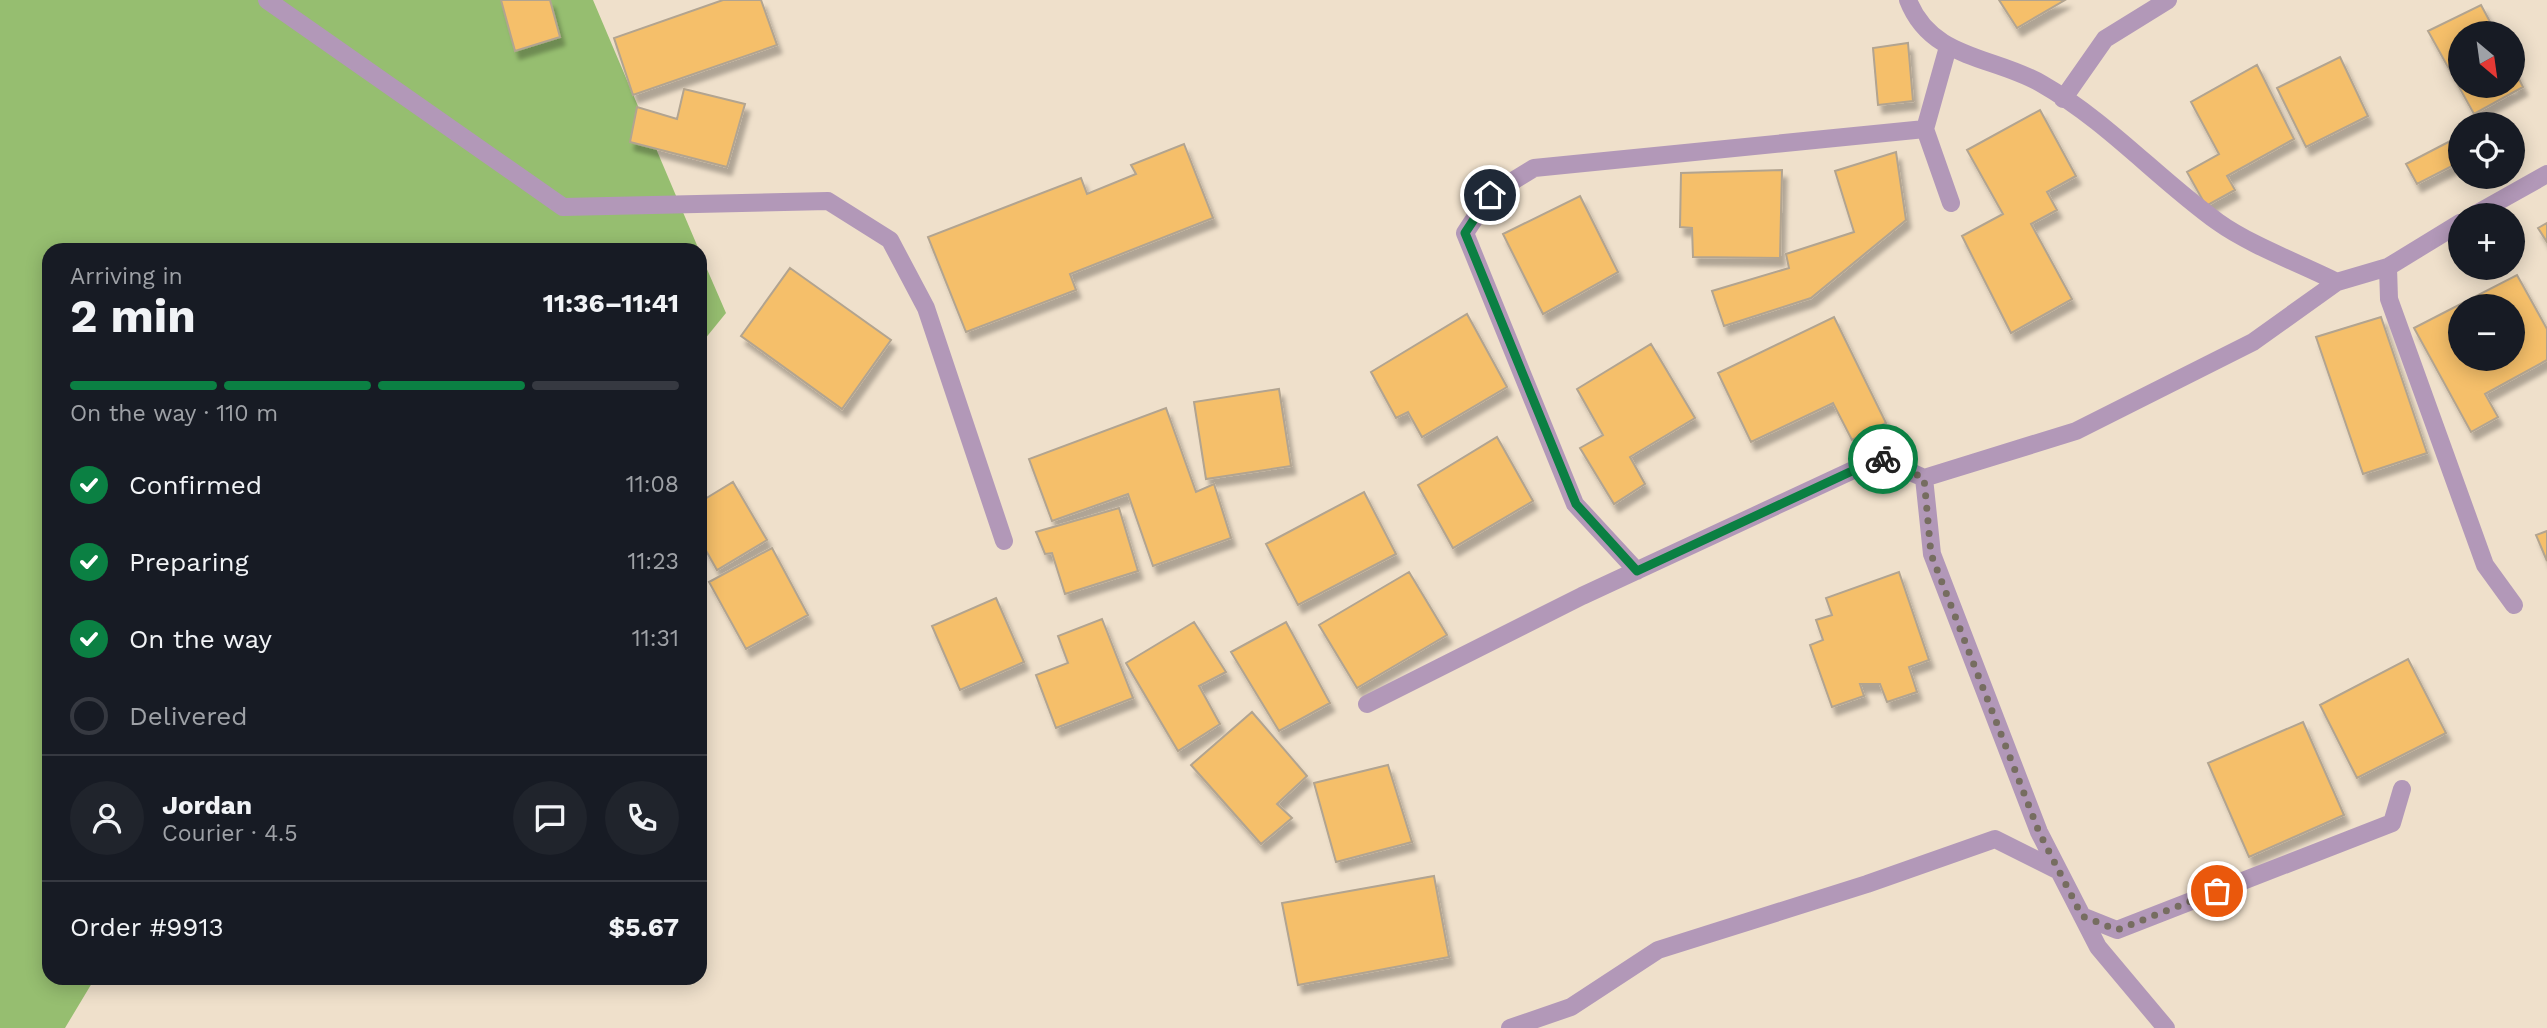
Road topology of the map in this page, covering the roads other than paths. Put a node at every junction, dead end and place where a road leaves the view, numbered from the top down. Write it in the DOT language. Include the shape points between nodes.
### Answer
graph roads {
  1 [pos="267,0"];
  2 [pos="1908,0"];
  3 [pos="2168,0"];
  4 [pos="1948,47"];
  5 [pos="2063,99"];
  6 [pos="1925,129"];
  7 [pos="2547,174"];
  8 [pos="1951,203"];
  9 [pos="2495,203"];
  10 [pos="2448,230"];
  11 [pos="2388,267"];
  12 [pos="2337,282"];
  13 [pos="1924,478"];
  14 [pos="1004,541"];
  15 [pos="1637,571"];
  16 [pos="2514,605"];
  17 [pos="1367,704"];
  18 [pos="2402,789"];
  19 [pos="2059,871"];
  20 [pos="2082,916"];
  21 [pos="1510,1028"];
  22 [pos="2166,1028"];
  1 -- 14 [label="street" via="564,207 828,201 890,240 926,308"];
  2 -- 4 [label="street" via="1916,20"];
  3 -- 5 [label="street" via="2105,39"];
  4 -- 5 [label="street" via="2042,83"];
  4 -- 6 [label="street"];
  5 -- 12 [label="street" via="2112,133 2220,223"];
  6 -- 8 [label="street"];
  6 -- 15 [label="street" via="1534,168 1490,195 1465,233 1576,504"];
  7 -- 9 [label="street"];
  10 -- 11 [label="street"];
  11 -- 12 [label="street"];
  11 -- 16 [label="street" via="2389,299 2485,565"];
  12 -- 13 [label="street" via="2253,342 2076,430"];
  13 -- 15 [label="street" via="1880,458"];
  13 -- 19 [label="street" via="1931,554 2039,832"];
  15 -- 17 [label="street"];
  18 -- 20 [label="street" via="2392,823 2117,930"];
  19 -- 20 [label="street"];
  19 -- 21 [label="street" via="1995,839 1658,950 1571,1007"];
  20 -- 22 [label="street" via="2098,947"];
}
